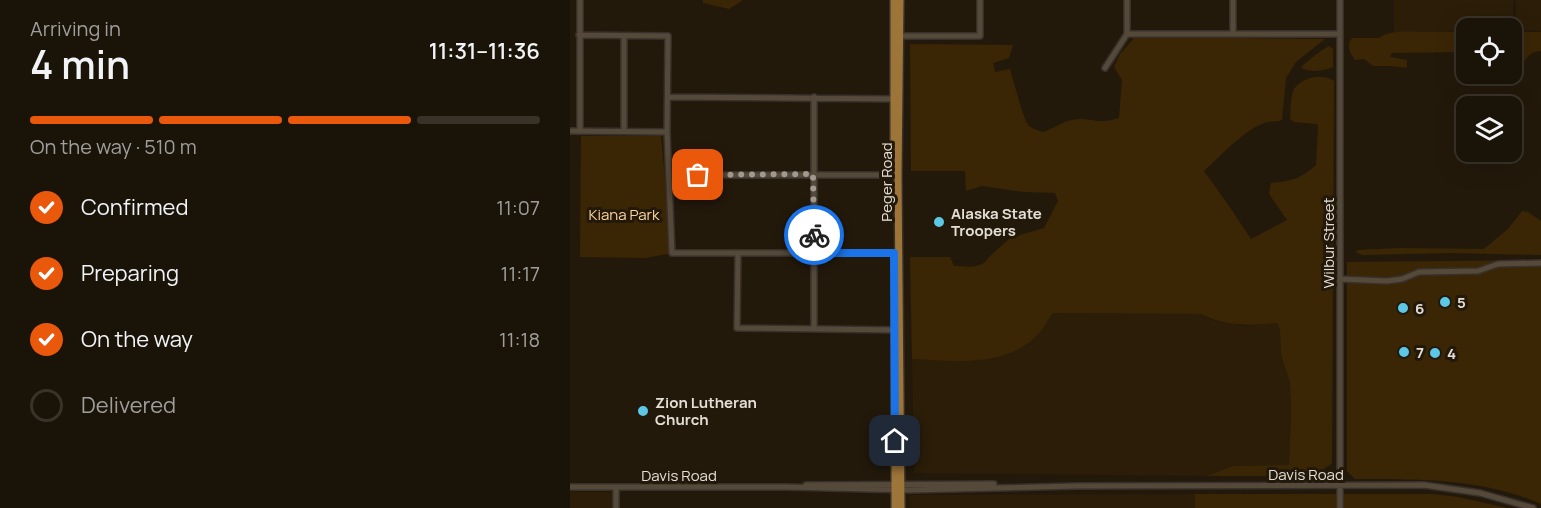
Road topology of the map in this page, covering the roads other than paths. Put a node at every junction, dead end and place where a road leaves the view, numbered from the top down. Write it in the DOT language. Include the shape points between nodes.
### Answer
graph roads {
  1 [pos="580,0"];
  2 [pos="894,0"];
  3 [pos="900,0"];
  4 [pos="980,0"];
  5 [pos="1127,0"];
  6 [pos="1233,0"];
  7 [pos="1340,0"];
  8 [pos="1127,34"];
  9 [pos="1233,34"];
  10 [pos="1340,34"];
  11 [pos="579,35"];
  12 [pos="624,36"];
  13 [pos="897,36"];
  14 [pos="1105,68"];
  15 [pos="814,97"];
  16 [pos="668,98"];
  17 [pos="897,99"];
  18 [pos="570,131"];
  19 [pos="580,131"];
  20 [pos="624,131"];
  21 [pos="668,132"];
  22 [pos="813,174"];
  23 [pos="698,175"];
  24 [pos="896,175"];
  25 [pos="738,253"];
  26 [pos="814,253"];
  27 [pos="897,253"];
  28 [pos="1541,263"];
  29 [pos="1340,279"];
  30 [pos="814,328"];
  31 [pos="897,330"];
  32 [pos="1340,486"];
  33 [pos="570,487"];
  34 [pos="615,487"];
  35 [pos="898,487"];
  36 [pos="616,508"];
  37 [pos="895,508"];
  38 [pos="901,508"];
  39 [pos="1340,508"];
  40 [pos="1533,508"];
  1 -- 11 [label="street"];
  2 -- 13 [label="main road, Peger Road"];
  3 -- 13 [label="main road, Peger Road"];
  4 -- 13 [label="street" via="980,36"];
  5 -- 8 [label="street"];
  6 -- 9 [label="street"];
  7 -- 10 [label="street, Wilbur Street"];
  8 -- 9 [label="street"];
  8 -- 14 [label="street"];
  9 -- 10 [label="street"];
  10 -- 29 [label="street, Wilbur Street"];
  11 -- 12 [label="street"];
  11 -- 19 [label="street"];
  12 -- 16 [label="street" via="668,36"];
  12 -- 20 [label="street"];
  13 -- 17 [label="main road, Peger Road"];
  15 -- 16 [label="street"];
  15 -- 17 [label="street"];
  15 -- 22 [label="street"];
  16 -- 21 [label="street"];
  17 -- 24 [label="main road, Peger Road"];
  18 -- 19 [label="street"];
  19 -- 20 [label="street"];
  20 -- 21 [label="street"];
  21 -- 25 [label="street" via="672,253"];
  22 -- 23 [label="street"];
  22 -- 24 [label="street"];
  22 -- 26 [label="street"];
  24 -- 27 [label="main road, Peger Road"];
  25 -- 26 [label="street"];
  25 -- 30 [label="street" via="737,328"];
  26 -- 27 [label="street"];
  26 -- 30 [label="street"];
  27 -- 31 [label="main road, Peger Road"];
  28 -- 29 [label="street" via="1498,264 1478,271 1419,272 1387,281"];
  29 -- 32 [label="street, Wilbur Street"];
  30 -- 31 [label="street"];
  31 -- 35 [label="main road, Peger Road"];
  32 -- 35 [label="street, Davis Road"];
  32 -- 39 [label="street, Wilbur Street"];
  32 -- 40 [label="street, Davis Road" via="1440,486"];
  33 -- 34 [label="street, Davis Road"];
  34 -- 35 [label="street, Davis Road"];
  34 -- 36 [label="street"];
  35 -- 37 [label="main road, Peger Road"];
  35 -- 38 [label="main road, Peger Road"];
}
